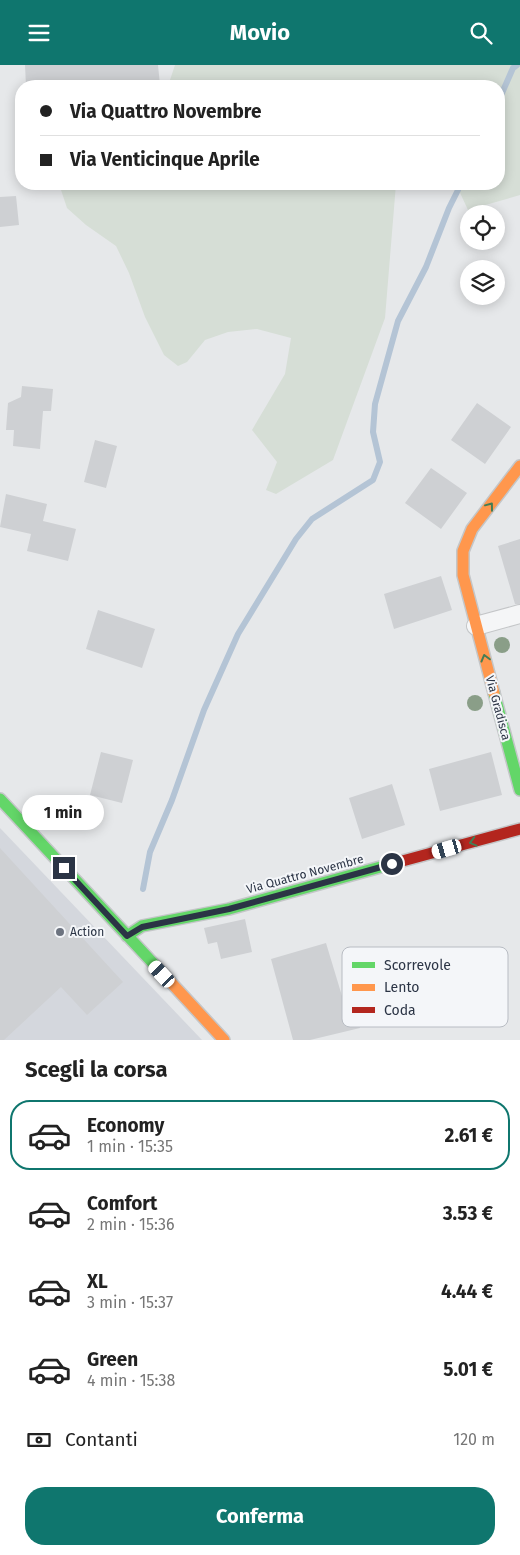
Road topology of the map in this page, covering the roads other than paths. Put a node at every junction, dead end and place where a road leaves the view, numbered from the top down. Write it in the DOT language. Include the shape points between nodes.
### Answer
graph roads {
  1 [pos="520,466"];
  2 [pos="520,614"];
  3 [pos="476,626"];
  4 [pos="520,790"];
  5 [pos="0,799"];
  6 [pos="520,829"];
  7 [pos="127,936"];
  8 [pos="224,1040"];
  3 -- 1 [label="street, Via Gradisca, one-way" via="463,575 463,551 472,529"];
  2 -- 3 [label="street"];
  4 -- 3 [label="street, Via Gradisca, one-way"];
  5 -- 7 [label="street"];
  6 -- 7 [label="street, Via Quattro Novembre, one-way" via="229,909 142,927"];
  7 -- 8 [label="street"];
}
